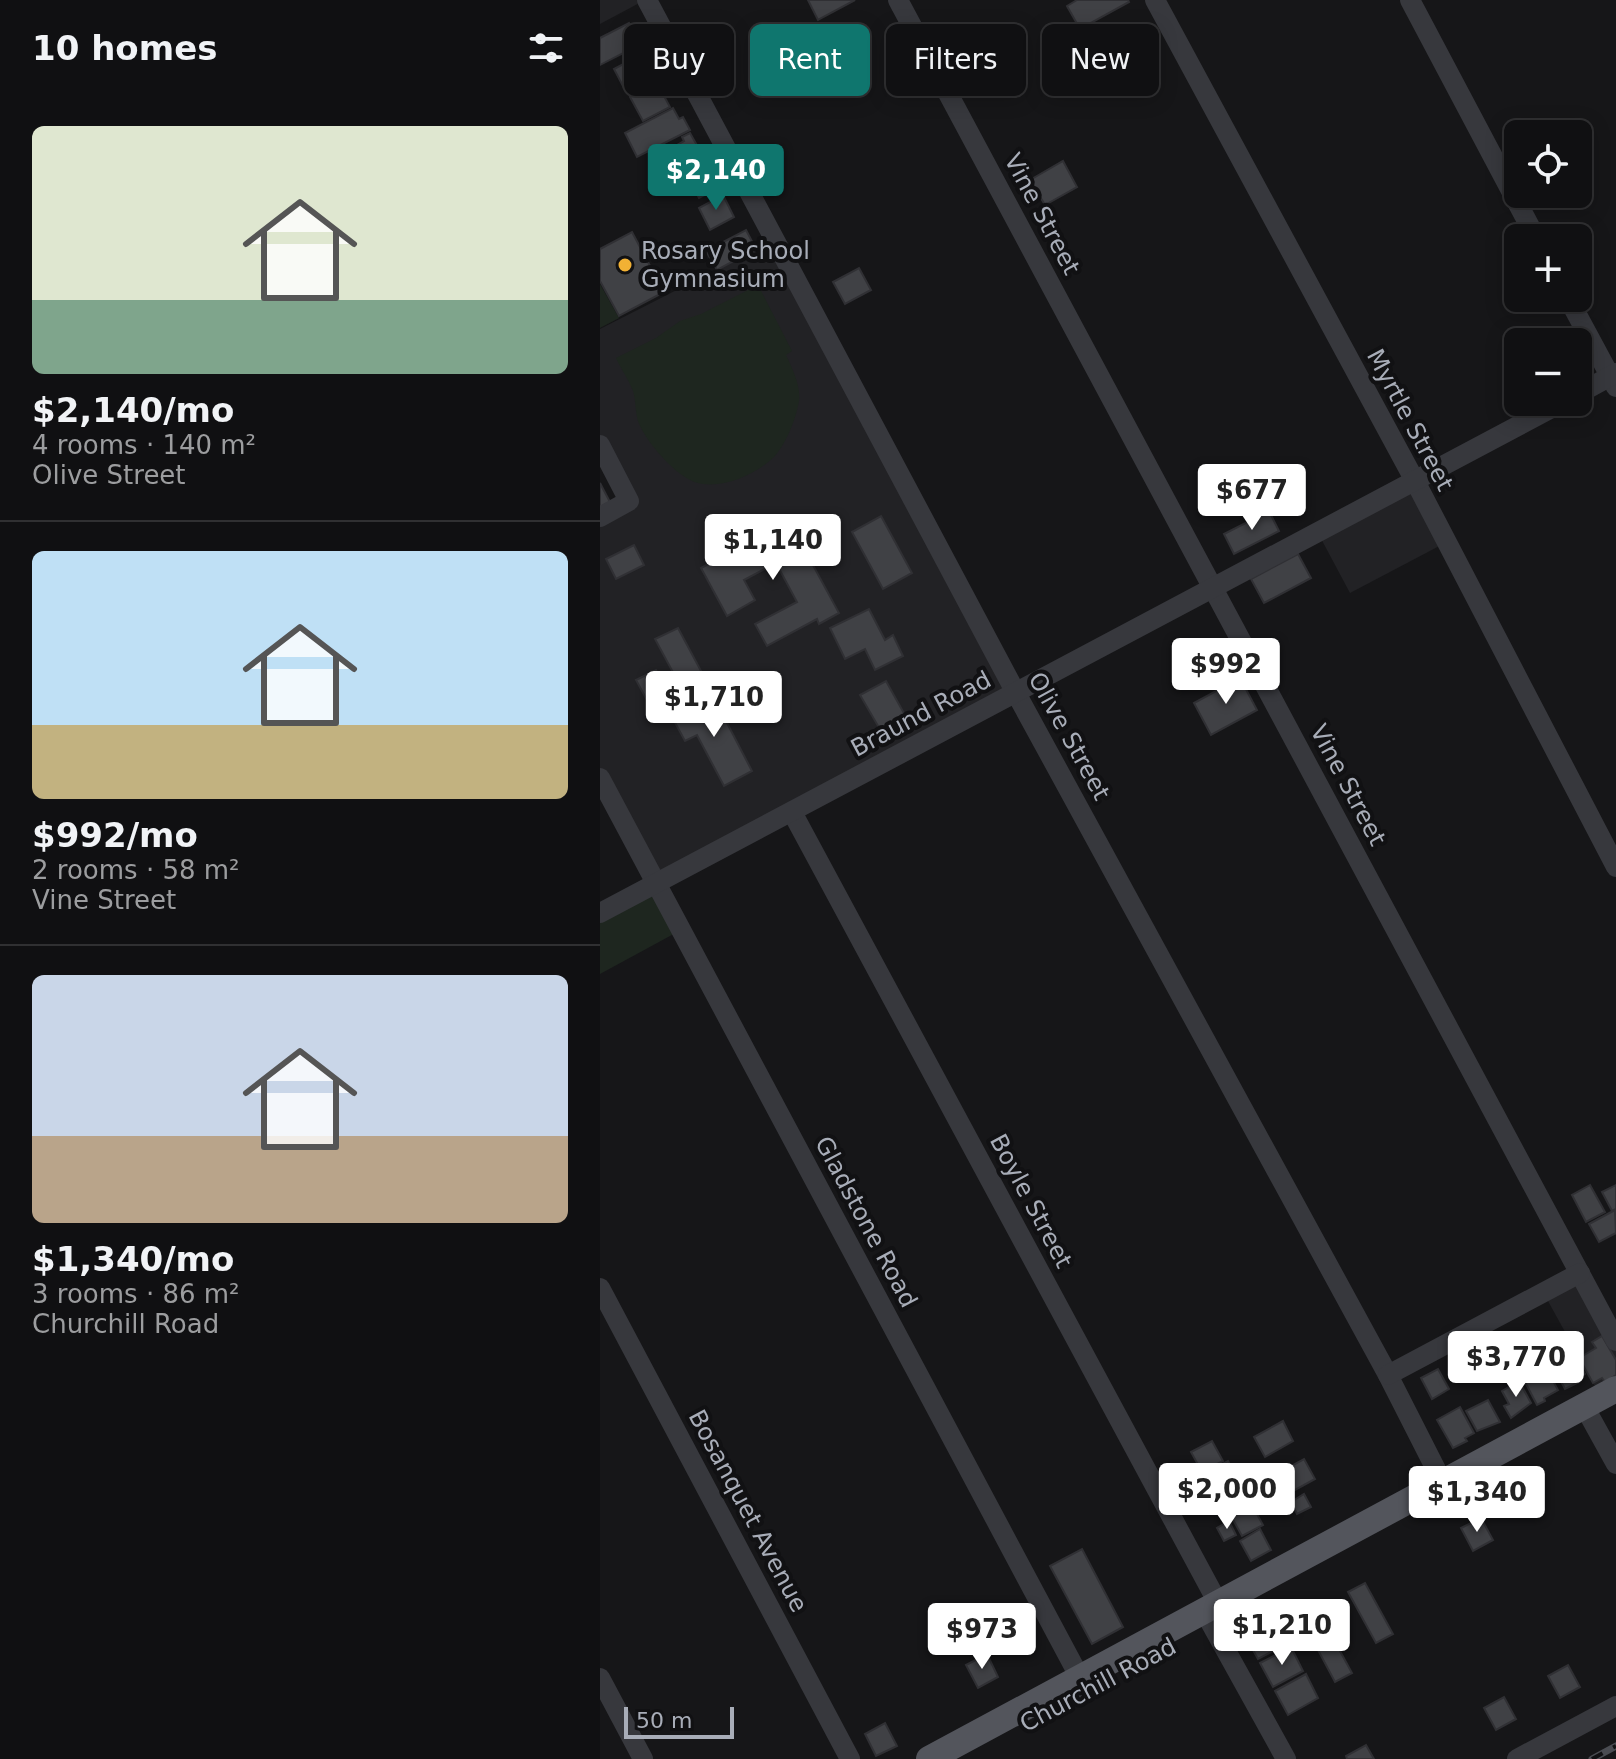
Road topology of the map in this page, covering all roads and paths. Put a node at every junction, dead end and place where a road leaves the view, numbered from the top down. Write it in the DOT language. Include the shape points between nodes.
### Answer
graph roads {
  1 [pos="647,0"];
  2 [pos="898,0"];
  3 [pos="1155,0"];
  4 [pos="1410,0"];
  5 [pos="1529,224"];
  6 [pos="1576,312"];
  7 [pos="1614,379"];
  8 [pos="1592,388"];
  9 [pos="1537,416"];
  10 [pos="600,445"];
  11 [pos="1415,481"];
  12 [pos="600,517"];
  13 [pos="1213,589"];
  14 [pos="1016,693"];
  15 [pos="600,778"];
  16 [pos="792,812"];
  17 [pos="1616,867"];
  18 [pos="656,884"];
  19 [pos="600,913"];
  20 [pos="1580,1273"];
  21 [pos="600,1288"];
  22 [pos="1616,1341"];
  23 [pos="1388,1375"];
  24 [pos="1616,1389"];
  25 [pos="1616,1405"];
  26 [pos="1588,1412"];
  27 [pos="1616,1464"];
  28 [pos="1446,1488"];
  29 [pos="1214,1613"];
  30 [pos="600,1678"];
  31 [pos="1084,1684"];
  32 [pos="1616,1706"];
  33 [pos="643,1759"];
  34 [pos="850,1759"];
  35 [pos="929,1759"];
  36 [pos="960,1759"];
  37 [pos="1286,1759"];
  38 [pos="1517,1759"];
  1 -- 14 [label="street, Olive Street"];
  2 -- 13 [label="street, Vine Street"];
  3 -- 11 [label="street, Myrtle Street"];
  4 -- 5 [label="street"];
  6 -- 7 [label="street"];
  7 -- 8 [label="street"];
  9 -- 11 [label="street, Braund Road"];
  10 -- 12 [label="street" via="629,501"];
  11 -- 13 [label="street, Braund Road"];
  11 -- 17 [label="street, Myrtle Street"];
  13 -- 14 [label="street, Braund Road"];
  13 -- 20 [label="street, Vine Street"];
  14 -- 16 [label="street, Braund Road"];
  14 -- 23 [label="street, Olive Street"];
  15 -- 18 [label="street, Gladstone Road"];
  16 -- 18 [label="street, Braund Road"];
  16 -- 29 [label="street, Boyle Street"];
  18 -- 19 [label="street, Braund Road"];
  18 -- 31 [label="street, Gladstone Road"];
  20 -- 22 [label="street, Vine Street"];
  20 -- 23 [label="street"];
  21 -- 34 [label="street, Bosanquet Avenue"];
  23 -- 28 [label="street, Olive Street"];
  24 -- 26 [label="main road, Churchill Road"];
  25 -- 26 [label="main road, Churchill Road"];
  26 -- 27 [label="street"];
  26 -- 28 [label="main road, Churchill Road"];
  28 -- 29 [label="main road, Churchill Road"];
  29 -- 31 [label="main road, Churchill Road"];
  29 -- 37 [label="street, Boyle Street"];
  30 -- 33 [label="street"];
  31 -- 35 [label="main road, Churchill Road"];
  31 -- 36 [label="main road, Churchill Road"];
  32 -- 38 [label="street"];
}
